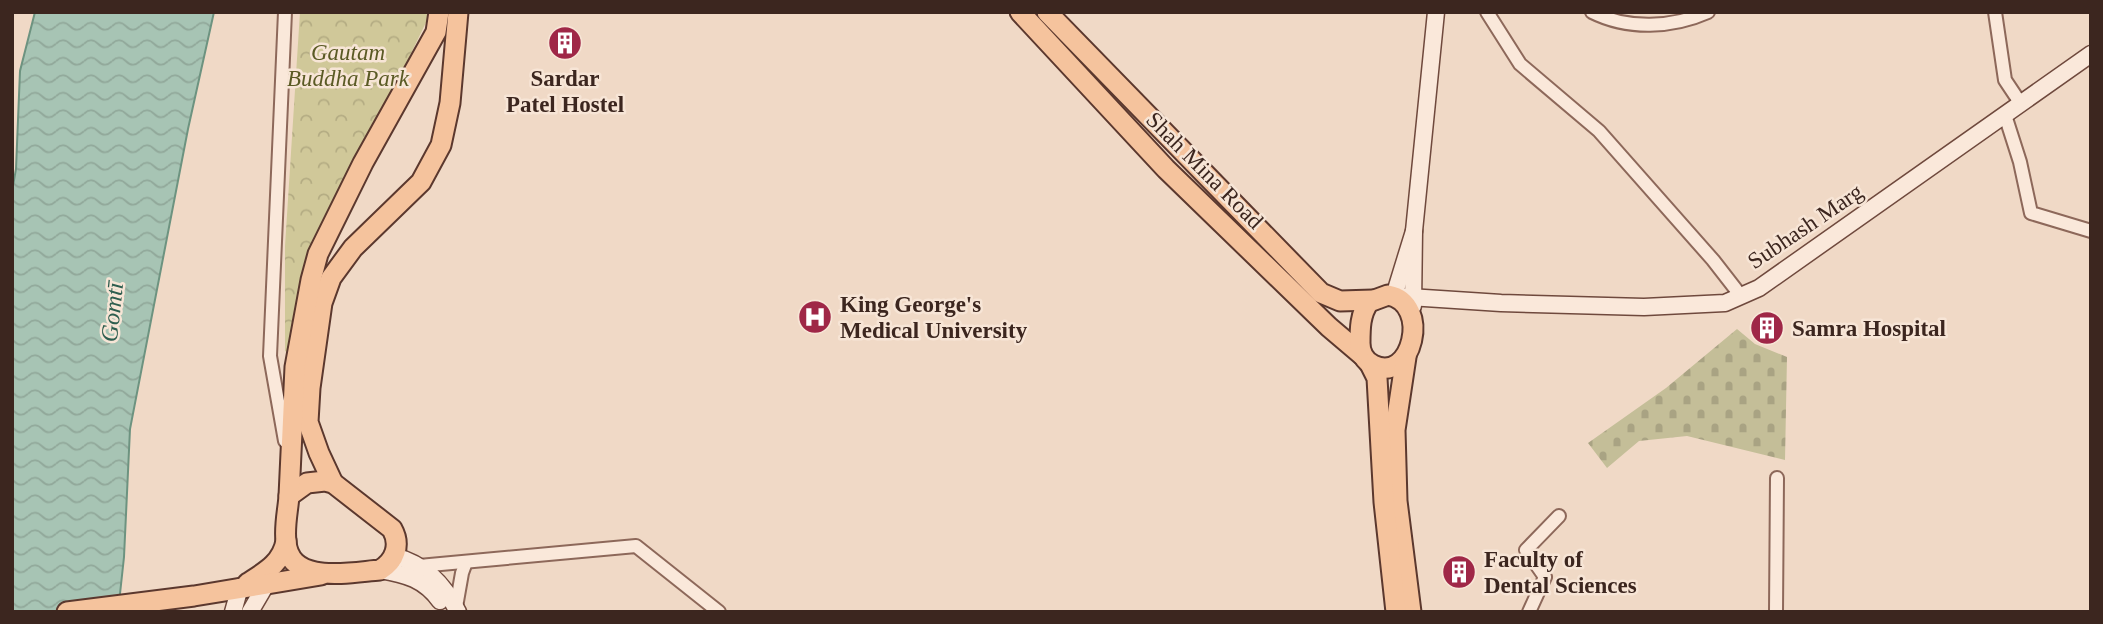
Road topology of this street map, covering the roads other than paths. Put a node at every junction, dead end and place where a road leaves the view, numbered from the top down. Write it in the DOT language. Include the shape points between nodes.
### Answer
graph roads {
  1 [pos="285,12"];
  2 [pos="439,12"];
  3 [pos="458,12"];
  4 [pos="1020,12"];
  5 [pos="1047,12"];
  6 [pos="1436,12"];
  7 [pos="1487,12"];
  8 [pos="1592,12"];
  9 [pos="1708,12"];
  10 [pos="1995,12"];
  11 [pos="436,32"];
  12 [pos="456,34"];
  13 [pos="2091,54"];
  14 [pos="1103,69"];
  15 [pos="1088,85"];
  16 [pos="2021,104"];
  17 [pos="2005,115"];
  18 [pos="1234,204"];
  19 [pos="1219,220"];
  20 [pos="2091,231"];
  21 [pos="327,236"];
  22 [pos="353,248"];
  23 [pos="1741,296"];
  24 [pos="1373,300"];
  25 [pos="1407,304"];
  26 [pos="1406,357"];
  27 [pos="1366,359"];
  28 [pos="289,466"];
  29 [pos="1777,478"];
  30 [pos="333,483"];
  31 [pos="289,496"];
  32 [pos="1559,516"];
  33 [pos="286,541"];
  34 [pos="1396,547"];
  35 [pos="466,562"];
  36 [pos="387,563"];
  37 [pos="419,566"];
  38 [pos="322,575"];
  39 [pos="267,583"];
  40 [pos="242,586"];
  41 [pos="453,610"];
  42 [pos="67,612"];
  43 [pos="233,612"];
  44 [pos="250,612"];
  45 [pos="719,612"];
  46 [pos="1396,612"];
  47 [pos="1411,612"];
  48 [pos="1529,612"];
  49 [pos="1776,612"];
  1 -- 28 [label="street" via="270,356"];
  2 -- 11 [label="main road"];
  3 -- 12 [label="main road"];
  4 -- 15 [label="main road, Shah Mina Road"];
  5 -- 14 [label="main road, Shah Mina Road"];
  6 -- 25 [label="main road"];
  7 -- 23 [label="street" via="1520,64 1599,131"];
  8 -- 9 [label="street" via="1637,25 1688,21"];
  10 -- 16 [label="street" via="2005,80"];
  11 -- 12 [label="main road"];
  11 -- 21 [label="main road"];
  12 -- 22 [label="main road" via="441,145 421,182"];
  13 -- 16 [label="main road, Subhash Marg"];
  14 -- 15 [label="main road"];
  14 -- 18 [label="main road, Shah Mina Road"];
  15 -- 19 [label="main road, Shah Mina Road"];
  16 -- 17 [label="main road, Subhash Marg"];
  17 -- 20 [label="street" via="2031,214"];
  17 -- 23 [label="main road, Subhash Marg" via="1759,288"];
  18 -- 19 [label="main road"];
  18 -- 24 [label="main road, Shah Mina Road" via="1321,293 1340,301"];
  19 -- 27 [label="main road, Shah Mina Road"];
  21 -- 22 [label="main road"];
  21 -- 28 [label="main road" via="311,280 295,367"];
  22 -- 30 [label="main road" via="331,278 322,303 310,388 308,422"];
  23 -- 25 [label="main road, Subhash Marg" via="1725,303 1644,307 1502,303 1483,308 1427,308"];
  24 -- 25 [label="main road" via="1383,296"];
  24 -- 27 [label="main road" via="1362,317 1360,347"];
  25 -- 26 [label="main road" via="1410,349"];
  26 -- 27 [label="main road" via="1390,368 1380,368"];
  26 -- 34 [label="main road" via="1395,430"];
  27 -- 34 [label="main road" via="1377,377 1384,502"];
  28 -- 31 [label="main road"];
  29 -- 49 [label="street"];
  30 -- 31 [label="main road" via="307,483"];
  30 -- 36 [label="main road" via="392,529 397,537"];
  31 -- 33 [label="main road"];
  32 -- 48 [label="street" via="1526,550 1545,577"];
  33 -- 38 [label="main road" via="289,556 304,569"];
  33 -- 40 [label="main road" via="283,555"];
  34 -- 46 [label="main road"];
  34 -- 47 [label="main road"];
  35 -- 37 [label="street"];
  35 -- 41 [label="street"];
  35 -- 45 [label="street" via="636,546"];
  36 -- 37 [label="main road"];
  36 -- 38 [label="main road"];
  36 -- 41 [label="main road" via="427,585"];
  37 -- 41 [label="main road" via="435,578"];
  38 -- 39 [label="main road"];
  39 -- 40 [label="main road"];
  39 -- 44 [label="main road"];
  40 -- 42 [label="main road"];
  40 -- 43 [label="main road"];
}
